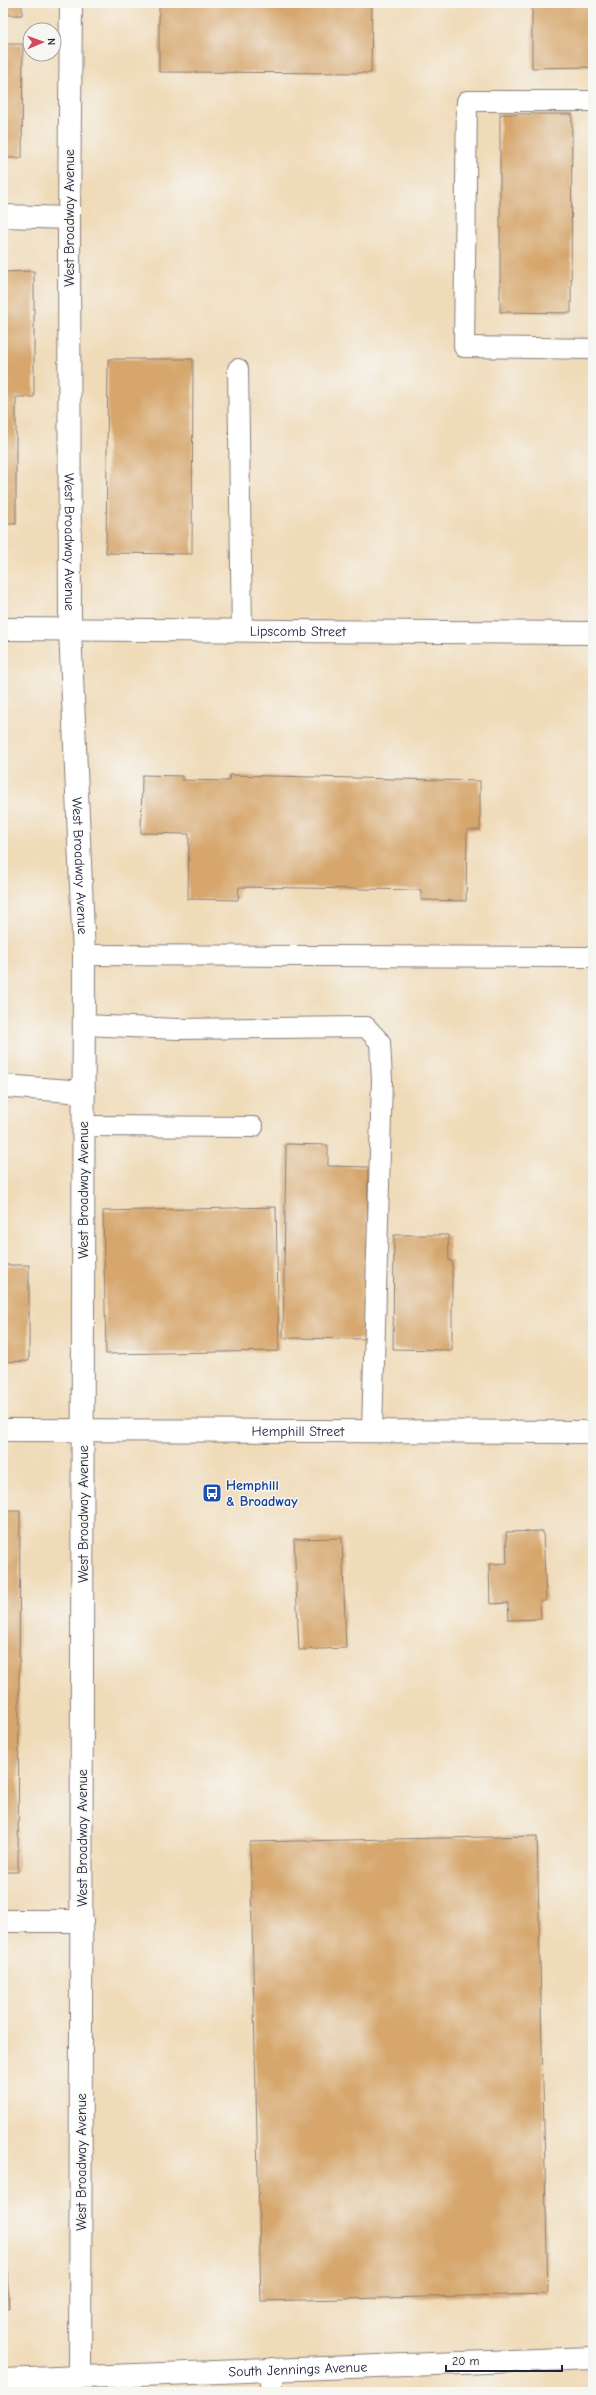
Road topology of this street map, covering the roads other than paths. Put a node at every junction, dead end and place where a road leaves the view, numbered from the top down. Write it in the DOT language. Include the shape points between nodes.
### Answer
graph roads {
  1 [pos="71,3"];
  2 [pos="593,101"];
  3 [pos="3,216"];
  4 [pos="69,218"];
  5 [pos="593,349"];
  6 [pos="238,369"];
  7 [pos="3,630"];
  8 [pos="70,630"];
  9 [pos="242,631"];
  10 [pos="593,633"];
  11 [pos="84,955"];
  12 [pos="593,958"];
  13 [pos="84,1025"];
  14 [pos="3,1086"];
  15 [pos="84,1092"];
  16 [pos="84,1126"];
  17 [pos="254,1127"];
  18 [pos="3,1430"];
  19 [pos="83,1430"];
  20 [pos="372,1431"];
  21 [pos="593,1432"];
  22 [pos="3,1921"];
  23 [pos="82,1921"];
  24 [pos="593,2358"];
  25 [pos="272,2369"];
  26 [pos="80,2377"];
  27 [pos="3,2380"];
  28 [pos="272,2392"];
  1 -- 4 [label="street, West Broadway Avenue"];
  2 -- 5 [label="lane" via="467,102 464,347"];
  3 -- 4 [label="street"];
  4 -- 8 [label="street, West Broadway Avenue"];
  6 -- 9 [label="lane"];
  7 -- 8 [label="street, Lipscomb Street"];
  8 -- 9 [label="street, Lipscomb Street"];
  8 -- 11 [label="street, West Broadway Avenue"];
  9 -- 10 [label="street, Lipscomb Street"];
  11 -- 12 [label="lane"];
  11 -- 13 [label="street, West Broadway Avenue"];
  13 -- 15 [label="street, West Broadway Avenue"];
  13 -- 20 [label="lane" via="177,1029 366,1027 380,1042 381,1095"];
  14 -- 15 [label="street"];
  15 -- 16 [label="street, West Broadway Avenue"];
  16 -- 17 [label="lane"];
  16 -- 19 [label="street, West Broadway Avenue"];
  18 -- 19 [label="street, Hemphill Street"];
  19 -- 20 [label="street, Hemphill Street"];
  19 -- 23 [label="street, West Broadway Avenue"];
  20 -- 21 [label="street, Hemphill Street"];
  22 -- 23 [label="street"];
  23 -- 26 [label="street, West Broadway Avenue"];
  24 -- 25 [label="street, South Jennings Avenue"];
  25 -- 26 [label="street, South Jennings Avenue"];
  25 -- 28 [label="street"];
  26 -- 27 [label="street, South Jennings Avenue"];
}
